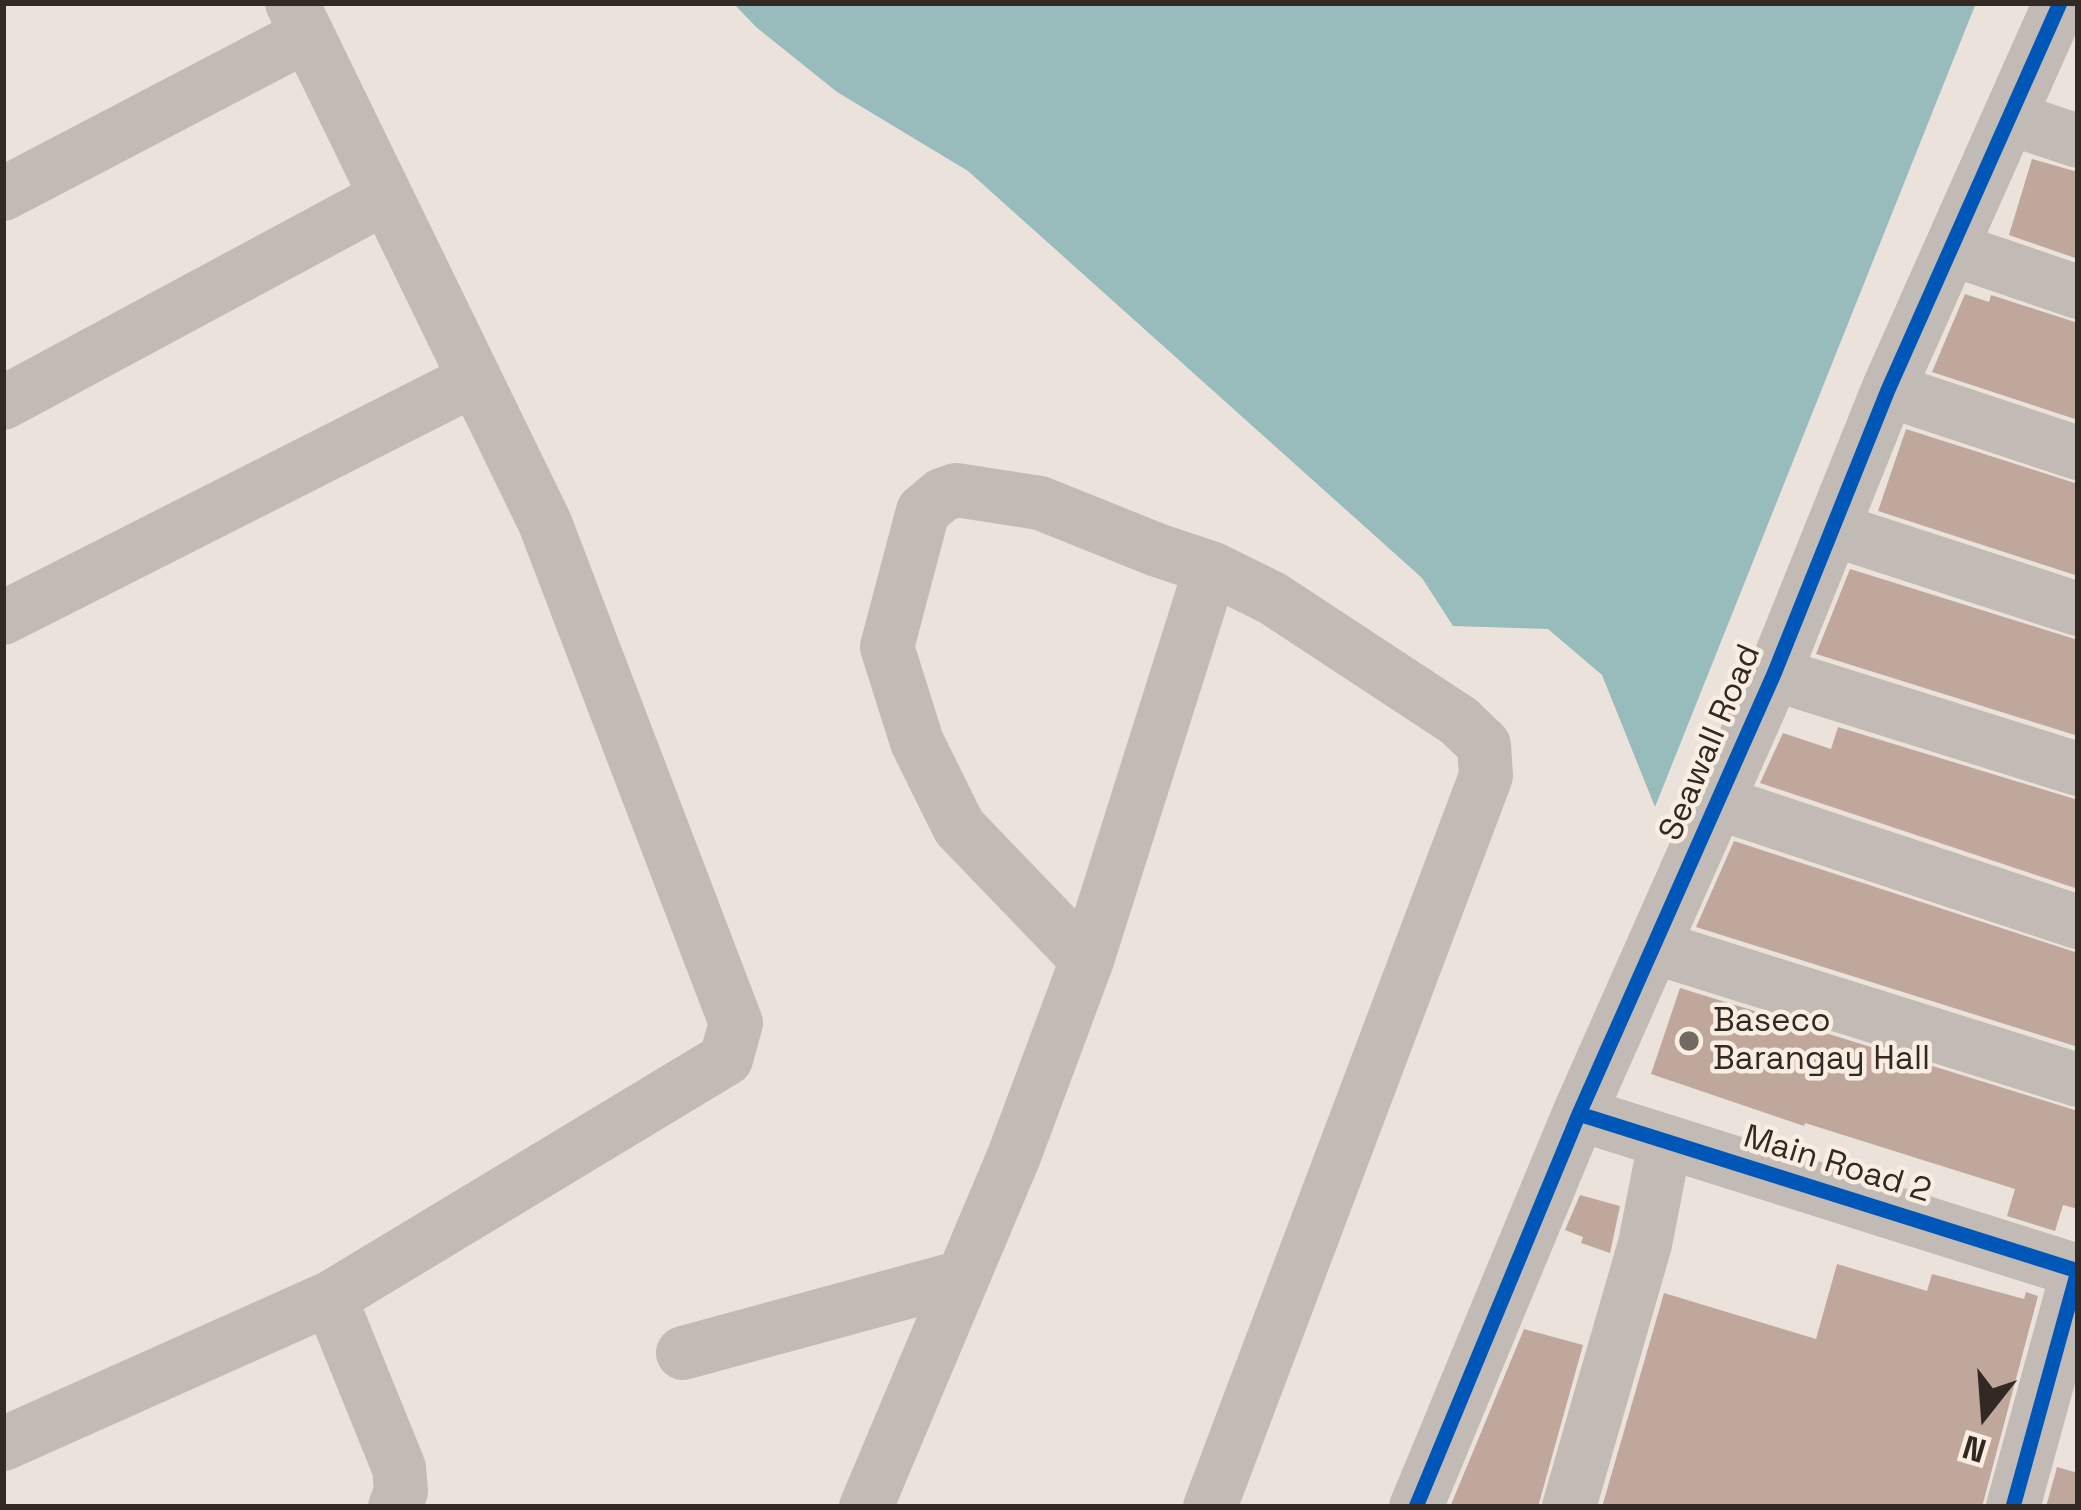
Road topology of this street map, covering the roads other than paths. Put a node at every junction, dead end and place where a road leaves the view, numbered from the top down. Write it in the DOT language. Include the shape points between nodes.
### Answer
graph roads {
  1 [pos="2060,3"];
  2 [pos="300,19"];
  3 [pos="2009,118"];
  4 [pos="2078,141"];
  5 [pos="3,194"];
  6 [pos="386,197"];
  7 [pos="1952,249"];
  8 [pos="2078,292"];
  9 [pos="475,379"];
  10 [pos="1888,390"];
  11 [pos="3,403"];
  12 [pos="2078,453"];
  13 [pos="1832,530"];
  14 [pos="1211,568"];
  15 [pos="2078,609"];
  16 [pos="3,618"];
  17 [pos="1774,674"];
  18 [pos="2078,769"];
  19 [pos="1719,803"];
  20 [pos="2078,922"];
  21 [pos="1654,947"];
  22 [pos="1087,960"];
  23 [pos="2078,1080"];
  24 [pos="1580,1114"];
  25 [pos="1665,1142"];
  26 [pos="2078,1271"];
  27 [pos="962,1276"];
  28 [pos="330,1298"];
  29 [pos="683,1353"];
  30 [pos="2058,1434"];
  31 [pos="3,1444"];
  32 [pos="395,1507"];
  33 [pos="866,1507"];
  34 [pos="1210,1507"];
  35 [pos="1416,1507"];
  36 [pos="1569,1507"];
  37 [pos="2013,1507"];
  1 -- 3 [label="street, Seawall Road"];
  2 -- 5 [label="street"];
  2 -- 6 [label="street"];
  3 -- 4 [label="street"];
  3 -- 7 [label="street, Seawall Road"];
  6 -- 9 [label="street"];
  6 -- 11 [label="street"];
  7 -- 8 [label="street"];
  7 -- 10 [label="street, Seawall Road"];
  9 -- 16 [label="street"];
  9 -- 28 [label="street" via="545,524 736,1023 726,1059"];
  10 -- 12 [label="street"];
  10 -- 13 [label="street, Seawall Road"];
  13 -- 15 [label="street"];
  13 -- 17 [label="street, Seawall Road"];
  14 -- 22 [label="street"];
  14 -- 22 [label="street" via="1040,502 956,490 923,511 887,646 917,742 959,827"];
  14 -- 34 [label="street" via="1272,598 1459,722 1484,746 1486,776"];
  17 -- 18 [label="street"];
  17 -- 19 [label="street, Seawall Road"];
  19 -- 20 [label="street"];
  19 -- 21 [label="street, Seawall Road"];
  21 -- 23 [label="street"];
  21 -- 24 [label="street, Seawall Road"];
  22 -- 27 [label="street"];
  24 -- 25 [label="street, Main Road 2"];
  24 -- 35 [label="street, Seawall Road"];
  25 -- 26 [label="street, Main Road 2"];
  25 -- 36 [label="street" via="1645,1244"];
  26 -- 30 [label="street"];
  27 -- 29 [label="street"];
  27 -- 33 [label="street"];
  28 -- 31 [label="street"];
  28 -- 32 [label="street" via="399,1468"];
  30 -- 37 [label="street"];
}
